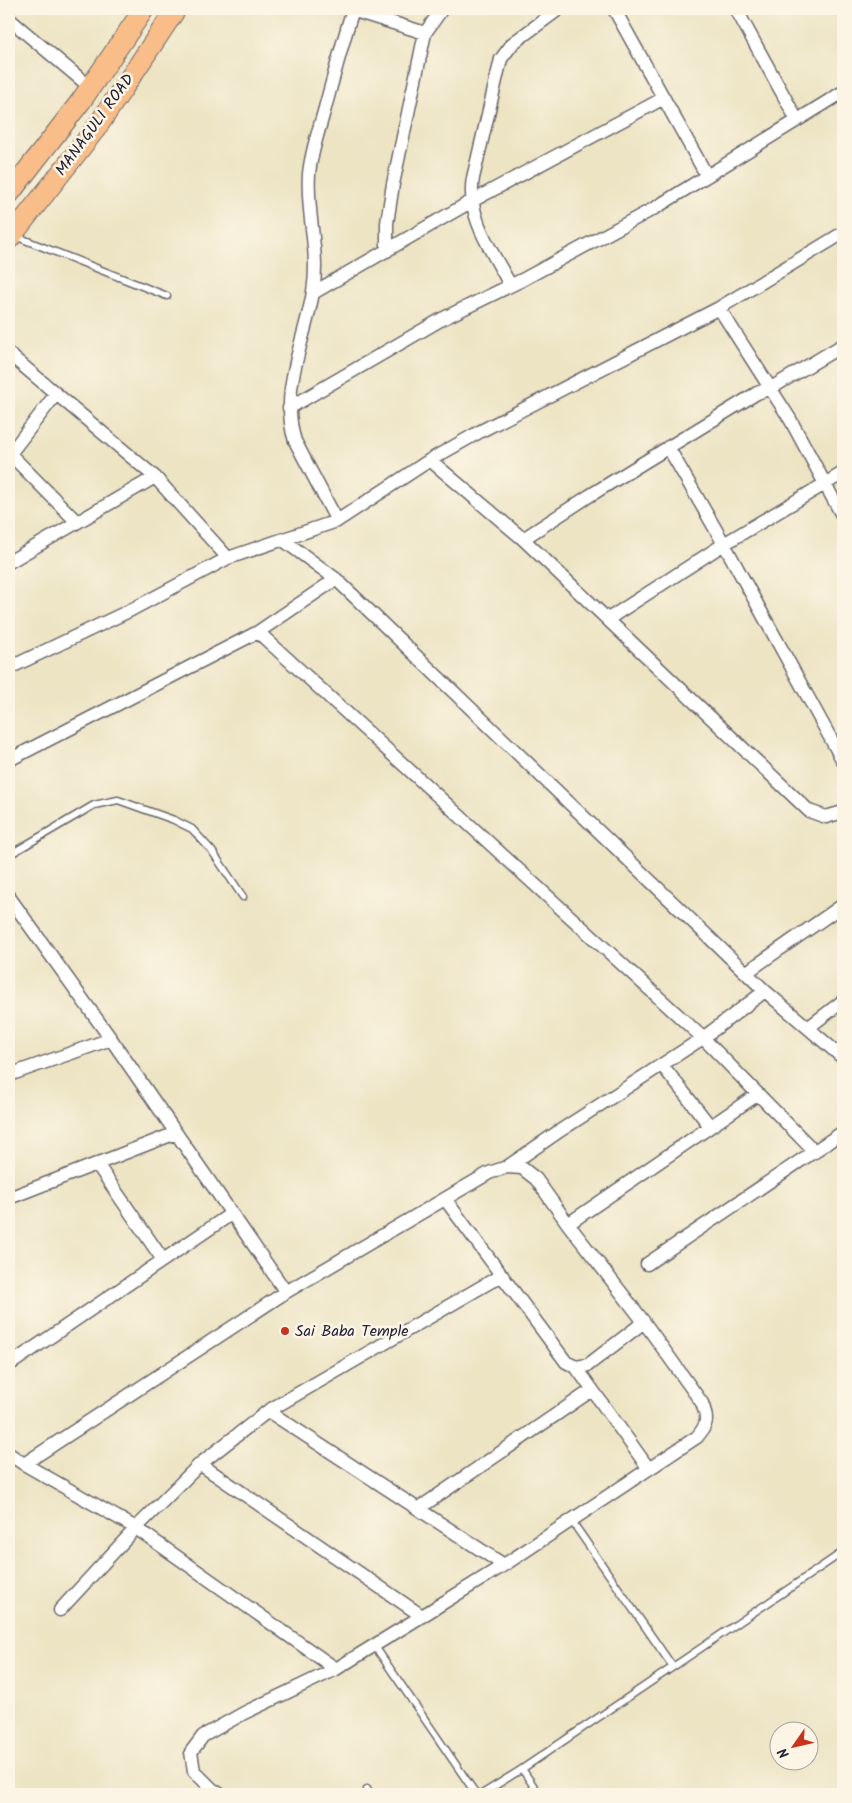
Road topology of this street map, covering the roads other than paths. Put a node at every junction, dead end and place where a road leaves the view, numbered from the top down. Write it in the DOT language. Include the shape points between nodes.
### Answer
graph roads {
  1 [pos="144,9"];
  2 [pos="176,9"];
  3 [pos="353,9"];
  4 [pos="442,9"];
  5 [pos="559,9"];
  6 [pos="614,9"];
  7 [pos="736,9"];
  8 [pos="9,19"];
  9 [pos="425,33"];
  10 [pos="90,87"];
  11 [pos="843,92"];
  12 [pos="664,98"];
  13 [pos="797,120"];
  14 [pos="707,176"];
  15 [pos="9,194"];
  16 [pos="472,200"];
  17 [pos="843,233"];
  18 [pos="10,236"];
  19 [pos="387,251"];
  20 [pos="510,285"];
  21 [pos="313,293"];
  22 [pos="167,296"];
  23 [pos="720,308"];
  24 [pos="843,345"];
  25 [pos="9,354"];
  26 [pos="771,388"];
  27 [pos="56,394"];
  28 [pos="289,408"];
  29 [pos="668,447"];
  30 [pos="9,455"];
  31 [pos="430,460"];
  32 [pos="843,473"];
  33 [pos="155,477"];
  34 [pos="825,483"];
  35 [pos="843,517"];
  36 [pos="337,521"];
  37 [pos="77,522"];
  38 [pos="523,539"];
  39 [pos="283,540"];
  40 [pos="724,544"];
  41 [pos="228,558"];
  42 [pos="9,562"];
  43 [pos="336,579"];
  44 [pos="608,619"];
  45 [pos="258,632"];
  46 [pos="9,668"];
  47 [pos="9,760"];
  48 [pos="843,761"];
  49 [pos="843,812"];
  50 [pos="9,855"];
  51 [pos="9,897"];
  52 [pos="243,897"];
  53 [pos="843,905"];
  54 [pos="747,972"];
  55 [pos="766,991"];
  56 [pos="843,1001"];
  57 [pos="809,1027"];
  58 [pos="703,1038"];
  59 [pos="111,1039"];
  60 [pos="843,1058"];
  61 [pos="662,1065"];
  62 [pos="9,1075"];
  63 [pos="758,1094"];
  64 [pos="710,1126"];
  65 [pos="843,1132"];
  66 [pos="176,1133"];
  67 [pos="815,1152"];
  68 [pos="97,1164"];
  69 [pos="507,1167"];
  70 [pos="9,1198"];
  71 [pos="445,1199"];
  72 [pos="231,1214"];
  73 [pos="568,1224"];
  74 [pos="163,1260"];
  75 [pos="647,1264"];
  76 [pos="502,1275"];
  77 [pos="286,1292"];
  78 [pos="644,1322"];
  79 [pos="10,1362"];
  80 [pos="576,1367"];
  81 [pos="592,1390"];
  82 [pos="268,1411"];
  83 [pos="9,1454"];
  84 [pos="24,1464"];
  85 [pos="200,1464"];
  86 [pos="648,1469"];
  87 [pos="418,1509"];
  88 [pos="571,1520"];
  89 [pos="136,1528"];
  90 [pos="843,1552"];
  91 [pos="504,1565"];
  92 [pos="60,1610"];
  93 [pos="422,1616"];
  94 [pos="374,1645"];
  95 [pos="673,1667"];
  96 [pos="336,1669"];
  97 [pos="522,1769"];
  98 [pos="220,1794"];
  99 [pos="476,1794"];
  100 [pos="482,1794"];
  101 [pos="538,1794"];
  1 -- 10 [label="main road, MANAGULI ROAD"];
  2 -- 18 [label="main road, MANAGULI ROAD" via="97,127"];
  3 -- 9 [label="street"];
  3 -- 21 [label="street" via="310,161 309,188 316,254"];
  4 -- 9 [label="street"];
  5 -- 16 [label="street" via="513,43 501,59 473,178"];
  6 -- 12 [label="street"];
  7 -- 13 [label="street"];
  8 -- 10 [label="street"];
  9 -- 19 [label="street" via="394,184"];
  10 -- 15 [label="main road, MANAGULI ROAD"];
  11 -- 13 [label="street"];
  12 -- 14 [label="street"];
  12 -- 16 [label="street"];
  13 -- 14 [label="street"];
  14 -- 20 [label="street" via="655,208"];
  16 -- 19 [label="street"];
  16 -- 20 [label="street" via="477,221"];
  17 -- 23 [label="street"];
  18 -- 22 [label="lane"];
  19 -- 21 [label="street"];
  20 -- 28 [label="street"];
  21 -- 28 [label="street" via="292,380"];
  23 -- 26 [label="street"];
  23 -- 31 [label="street"];
  24 -- 26 [label="street"];
  25 -- 27 [label="street"];
  26 -- 29 [label="street" via="756,393"];
  26 -- 34 [label="street"];
  27 -- 30 [label="street"];
  27 -- 33 [label="street"];
  28 -- 36 [label="street" via="295,441"];
  29 -- 38 [label="street"];
  29 -- 40 [label="street"];
  30 -- 37 [label="street"];
  31 -- 36 [label="street"];
  31 -- 38 [label="street"];
  32 -- 34 [label="street"];
  33 -- 37 [label="street"];
  33 -- 41 [label="street"];
  34 -- 35 [label="street"];
  34 -- 40 [label="street"];
  36 -- 39 [label="street"];
  37 -- 42 [label="street"];
  38 -- 44 [label="street"];
  39 -- 41 [label="street"];
  39 -- 43 [label="street"];
  40 -- 44 [label="street"];
  40 -- 48 [label="street"];
  41 -- 46 [label="street" via="131,610"];
  43 -- 45 [label="street"];
  43 -- 54 [label="street"];
  44 -- 49 [label="street" via="809,811 826,817"];
  45 -- 47 [label="street"];
  45 -- 58 [label="street"];
  50 -- 52 [label="lane" via="94,805 118,800 192,829 212,851"];
  51 -- 59 [label="street"];
  53 -- 54 [label="street"];
  54 -- 55 [label="street"];
  55 -- 57 [label="street"];
  55 -- 58 [label="street"];
  56 -- 57 [label="street"];
  57 -- 60 [label="street"];
  58 -- 61 [label="street"];
  58 -- 63 [label="street"];
  59 -- 62 [label="street"];
  59 -- 66 [label="street"];
  61 -- 64 [label="street"];
  61 -- 69 [label="street"];
  63 -- 64 [label="street"];
  63 -- 67 [label="street"];
  64 -- 73 [label="street"];
  65 -- 67 [label="street"];
  66 -- 68 [label="street"];
  66 -- 72 [label="street"];
  67 -- 75 [label="street"];
  68 -- 70 [label="street"];
  68 -- 74 [label="street"];
  69 -- 71 [label="street" via="488,1173"];
  69 -- 73 [label="street" via="522,1168 536,1179"];
  71 -- 76 [label="street"];
  71 -- 77 [label="street"];
  72 -- 74 [label="street"];
  72 -- 77 [label="street"];
  73 -- 78 [label="street"];
  74 -- 79 [label="street"];
  76 -- 80 [label="street" via="566,1362"];
  76 -- 82 [label="street"];
  77 -- 84 [label="street"];
  78 -- 80 [label="street" via="588,1365"];
  78 -- 86 [label="street" via="702,1403 706,1415 705,1426 697,1436"];
  80 -- 81 [label="street"];
  81 -- 86 [label="street"];
  81 -- 87 [label="street"];
  82 -- 85 [label="street"];
  82 -- 87 [label="street"];
  83 -- 84 [label="street"];
  84 -- 89 [label="street"];
  85 -- 89 [label="street"];
  85 -- 93 [label="street"];
  86 -- 88 [label="street"];
  87 -- 91 [label="street"];
  88 -- 91 [label="street"];
  88 -- 95 [label="lane"];
  89 -- 92 [label="street"];
  89 -- 96 [label="street"];
  90 -- 95 [label="lane"];
  91 -- 93 [label="street"];
  93 -- 94 [label="street"];
  94 -- 96 [label="street"];
  94 -- 99 [label="lane"];
  95 -- 97 [label="lane"];
  96 -- 98 [label="street" via="204,1736 191,1752 194,1772"];
  97 -- 100 [label="lane"];
  97 -- 101 [label="lane"];
}
